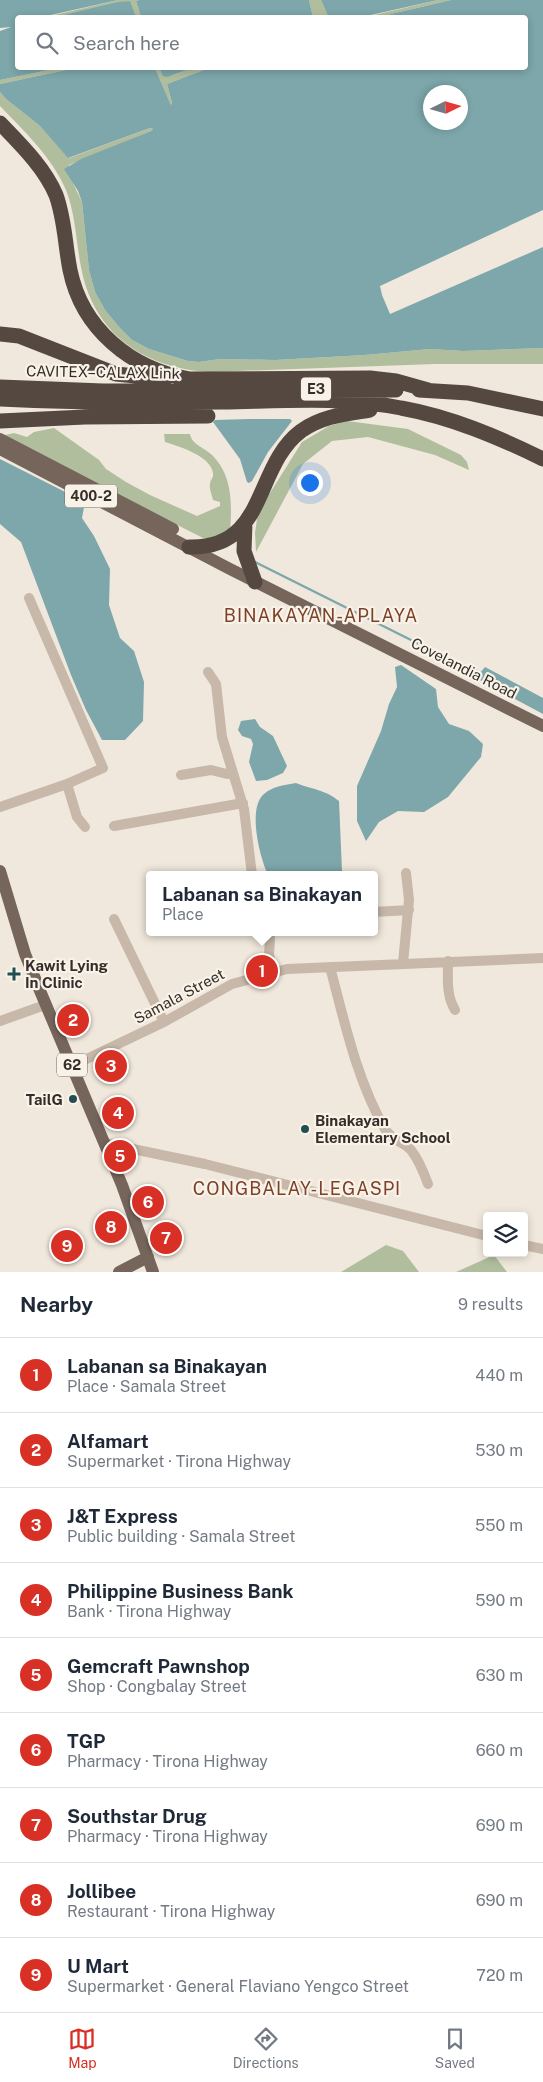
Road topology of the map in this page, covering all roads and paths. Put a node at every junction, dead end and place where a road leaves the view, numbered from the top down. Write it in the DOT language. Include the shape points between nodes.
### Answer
graph roads {
  1 [pos="0,123"];
  2 [pos="0,334"];
  3 [pos="189,379"];
  4 [pos="0,386"];
  5 [pos="428,390"];
  6 [pos="0,399"];
  7 [pos="205,403"];
  8 [pos="390,406"];
  9 [pos="543,409"];
  10 [pos="0,421"];
  11 [pos="0,447"];
  12 [pos="543,459"];
  13 [pos="245,523"];
  14 [pos="186,545"];
  15 [pos="255,582"];
  16 [pos="29,598"];
  17 [pos="208,672"];
  18 [pos="543,726"];
  19 [pos="233,773"];
  20 [pos="181,775"];
  21 [pos="67,784"];
  22 [pos="243,803"];
  23 [pos="0,807"];
  24 [pos="85,826"];
  25 [pos="114,826"];
  26 [pos="0,871"];
  27 [pos="252,871"];
  28 [pos="406,873"];
  29 [pos="409,910"];
  30 [pos="378,912"];
  31 [pos="114,919"];
  32 [pos="268,936"];
  33 [pos="543,958"];
  34 [pos="448,961"];
  35 [pos="403,963"];
  36 [pos="330,967"];
  37 [pos="273,972"];
  38 [pos="46,1006"];
  39 [pos="455,1010"];
  40 [pos="0,1021"];
  41 [pos="164,1022"];
  42 [pos="72,1066"];
  43 [pos="104,1143"];
  44 [pos="428,1184"];
  45 [pos="483,1235"];
  46 [pos="528,1246"];
  47 [pos="543,1249"];
  48 [pos="148,1257"];
  49 [pos="119,1272"];
  50 [pos="153,1272"];
  1 -- 3 [label="highway" via="35,161 54,193 63,221 71,275 91,320 116,348 138,363"];
  2 -- 3 [label="highway" via="19,336 116,374"];
  3 -- 5 [label="highway" via="370,378"];
  4 -- 7 [label="highway, CAVITEX–CALAX Link / E3" via="103,391"];
  5 -- 7 [label="highway, E3" via="304,389"];
  5 -- 9 [label="highway, E3" via="486,396"];
  6 -- 7 [label="highway, CAVITEX–CALAX Link / E3"];
  7 -- 8 [label="highway, E3" via="327,401"];
  7 -- 10 [label="highway" via="85,417"];
  8 -- 12 [label="highway, E3" via="460,424"];
  8 -- 13 [label="highway" via="327,418 300,432 281,454"];
  11 -- 14 [label="main road, Covelandia Road / 400-2"];
  13 -- 14 [label="highway" via="231,538 218,544"];
  13 -- 15 [label="highway" via="244,552"];
  14 -- 15 [label="main road, Covelandia Road / 400-2"];
  15 -- 18 [label="main road, Covelandia Road / 400-2"];
  16 -- 21 [label="street" via="103,766 102,770"];
  17 -- 19 [label="street" via="216,684 220,725"];
  19 -- 20 [label="street" via="211,770"];
  19 -- 22 [label="street"];
  21 -- 23 [label="street"];
  21 -- 24 [label="street" via="77,817"];
  22 -- 25 [label="street"];
  22 -- 27 [label="street"];
  26 -- 38 [label="main road, 62"];
  28 -- 29 [label="street"];
  29 -- 30 [label="street"];
  29 -- 35 [label="street"];
  31 -- 41 [label="street"];
  32 -- 37 [label="street"];
  33 -- 34 [label="street, Samala Street"];
  34 -- 35 [label="street, Samala Street"];
  34 -- 39 [label="street" via="448,993"];
  35 -- 36 [label="street, Samala Street"];
  36 -- 37 [label="street, Samala Street"];
  36 -- 44 [label="street" via="349,1041 385,1130 394,1140 410,1149"];
  37 -- 41 [label="street, Samala Street" via="232,984"];
  38 -- 40 [label="street"];
  38 -- 42 [label="main road, 62"];
  41 -- 42 [label="street, Samala Street"];
  42 -- 43 [label="main road, 62"];
  43 -- 45 [label="street" via="206,1164"];
  43 -- 48 [label="main road, 62"];
  46 -- 47 [label="street"];
  48 -- 49 [label="main road"];
  48 -- 50 [label="main road, 62"];
}
